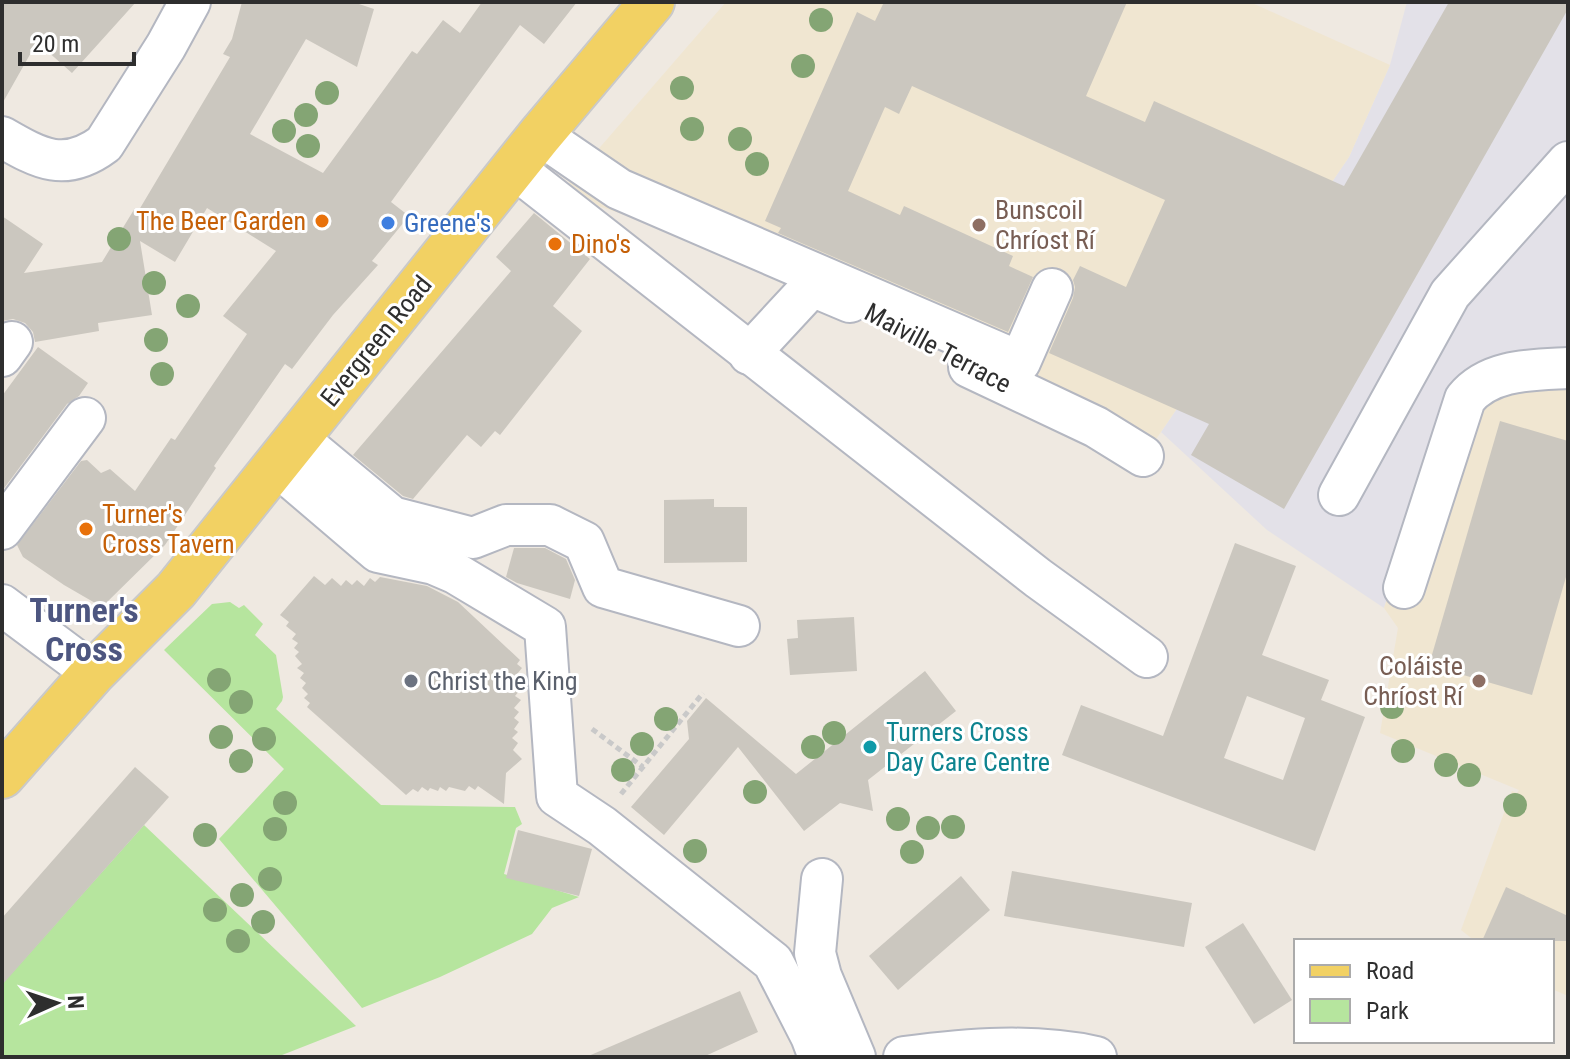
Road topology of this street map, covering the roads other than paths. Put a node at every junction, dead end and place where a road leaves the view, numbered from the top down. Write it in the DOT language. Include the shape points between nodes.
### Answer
graph roads {
  1 [pos="190,2"];
  2 [pos="648,3"];
  3 [pos="2,137"];
  4 [pos="527,152"];
  5 [pos="1568,162"];
  6 [pos="1052,289"];
  7 [pos="749,354"];
  8 [pos="1568,368"];
  9 [pos="85,418"];
  10 [pos="287,452"];
  11 [pos="1143,456"];
  12 [pos="1339,495"];
  13 [pos="2,529"];
  14 [pos="1404,588"];
  15 [pos="2,605"];
  16 [pos="739,626"];
  17 [pos="1147,657"];
  18 [pos="93,673"];
  19 [pos="2,776"];
  20 [pos="822,879"];
  21 [pos="819,1057"];
  22 [pos="855,1057"];
  23 [pos="904,1057"];
  24 [pos="1096,1057"];
  1 -- 3 [label="street" via="104,144 90,155 74,161 48,160"];
  2 -- 4 [label="main road, Evergreen Road"];
  4 -- 6 [label="street" via="1020,362"];
  4 -- 7 [label="street"];
  4 -- 10 [label="main road, Evergreen Road"];
  5 -- 12 [label="street" via="1450,294"];
  7 -- 11 [label="street, Maiville Terrace" via="812,286 876,313 953,359 1096,427"];
  7 -- 17 [label="street"];
  8 -- 14 [label="street" via="1489,379 1465,399"];
  9 -- 13 [label="street"];
  10 -- 16 [label="street" via="392,517 473,538 506,525 550,525 584,542 603,587"];
  10 -- 18 [label="main road, Evergreen Road" via="166,601"];
  10 -- 21 [label="street" via="378,552 455,573 545,627 557,796 773,962"];
  15 -- 18 [label="street"];
  18 -- 19 [label="main road, Evergreen Road"];
  20 -- 22 [label="street" via="815,953"];
  23 -- 24 [label="street" via="1039,1049"];
}
